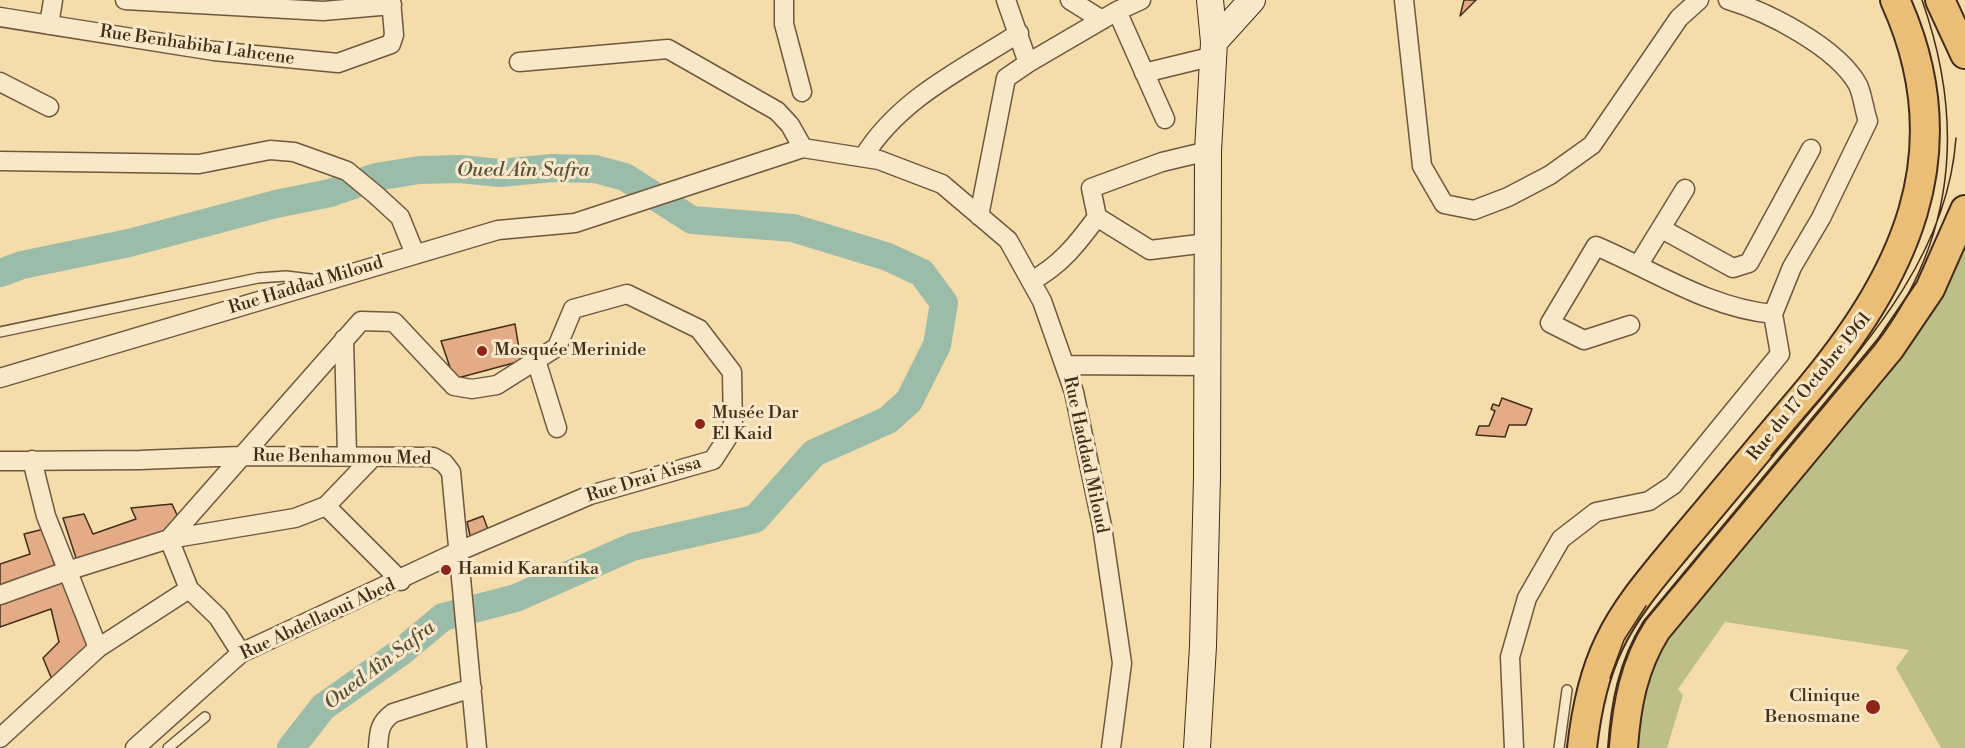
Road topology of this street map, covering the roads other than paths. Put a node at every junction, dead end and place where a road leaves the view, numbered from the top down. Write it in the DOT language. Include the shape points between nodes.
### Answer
graph roads {
  1 [pos="53,0"];
  2 [pos="125,0"];
  3 [pos="784,0"];
  4 [pos="1006,0"];
  5 [pos="1071,0"];
  6 [pos="1141,0"];
  7 [pos="1210,0"];
  8 [pos="1252,0"];
  9 [pos="1404,0"];
  10 [pos="1699,0"];
  11 [pos="1728,0"];
  12 [pos="1895,0"];
  13 [pos="1940,0"];
  14 [pos="392,3"];
  15 [pos="1109,16"];
  16 [pos="0,17"];
  17 [pos="49,25"];
  18 [pos="1019,33"];
  19 [pos="1214,49"];
  20 [pos="1965,54"];
  21 [pos="519,62"];
  22 [pos="1028,63"];
  23 [pos="1144,73"];
  24 [pos="0,82"];
  25 [pos="802,92"];
  26 [pos="49,107"];
  27 [pos="1165,119"];
  28 [pos="803,148"];
  29 [pos="1811,149"];
  30 [pos="1208,151"];
  31 [pos="864,156"];
  32 [pos="0,162"];
  33 [pos="1685,189"];
  34 [pos="1965,210"];
  35 [pos="980,216"];
  36 [pos="1097,217"];
  37 [pos="1662,229"];
  38 [pos="1207,243"];
  39 [pos="415,254"];
  40 [pos="1639,264"];
  41 [pos="324,281"];
  42 [pos="1031,281"];
  43 [pos="1773,314"];
  44 [pos="1630,325"];
  45 [pos="0,332"];
  46 [pos="344,339"];
  47 [pos="536,360"];
  48 [pos="1065,366"];
  49 [pos="1206,366"];
  50 [pos="0,378"];
  51 [pos="557,428"];
  52 [pos="347,455"];
  53 [pos="240,456"];
  54 [pos="373,457"];
  55 [pos="0,460"];
  56 [pos="32,460"];
  57 [pos="327,506"];
  58 [pos="170,539"];
  59 [pos="458,560"];
  60 [pos="67,571"];
  61 [pos="401,580"];
  62 [pos="189,589"];
  63 [pos="0,595"];
  64 [pos="98,648"];
  65 [pos="241,654"];
  66 [pos="472,688"];
  67 [pos="1567,690"];
  68 [pos="205,717"];
  69 [pos="0,738"];
  70 [pos="135,748"];
  71 [pos="168,748"];
  72 [pos="378,748"];
  73 [pos="477,748"];
  74 [pos="1111,748"];
  75 [pos="1197,748"];
  76 [pos="1514,748"];
  77 [pos="1559,748"];
  78 [pos="1582,748"];
  79 [pos="1623,748"];
  1 -- 17 [label="street"];
  2 -- 14 [label="street" via="323,11"];
  3 -- 25 [label="street" via="784,24"];
  4 -- 18 [label="street"];
  5 -- 15 [label="street"];
  6 -- 15 [label="street"];
  7 -- 19 [label="main road"];
  8 -- 19 [label="main road"];
  9 -- 10 [label="street" via="1422,166 1444,204 1474,210 1550,175 1592,145 1679,18"];
  11 -- 43 [label="street" via="1747,6 1829,52 1858,85 1868,121 1821,218 1792,267"];
  12 -- 78 [label="main road, Rue du 17 Octobre 1961" via="1919,38 1941,109 1940,158 1916,238 1894,280 1853,338 1649,581 1619,624 1591,692"];
  13 -- 20 [label="main road"];
  14 -- 17 [label="street, Rue Benhabiba Lahcene" via="391,44 338,63 214,51"];
  15 -- 22 [label="street"];
  15 -- 23 [label="street"];
  16 -- 17 [label="street, Rue Benhabiba Lahcene"];
  18 -- 22 [label="street"];
  18 -- 31 [label="street" via="919,95 892,120"];
  19 -- 23 [label="street"];
  19 -- 30 [label="main road"];
  21 -- 28 [label="street" via="668,50 777,111 790,124"];
  22 -- 35 [label="street" via="1006,78"];
  23 -- 27 [label="street"];
  24 -- 26 [label="street"];
  28 -- 31 [label="street, Rue Haddad Miloud"];
  28 -- 39 [label="street, Rue Haddad Miloud" via="575,223 498,230"];
  29 -- 37 [label="street" via="1749,263 1733,267"];
  30 -- 36 [label="street" via="1162,162 1091,188"];
  30 -- 38 [label="main road"];
  31 -- 35 [label="street, Rue Haddad Miloud" via="942,184"];
  32 -- 39 [label="street" via="199,164 270,150 294,152 346,171 376,195 400,217"];
  33 -- 37 [label="street"];
  34 -- 79 [label="main road, Rue du 17 Octobre 1961" via="1930,290 1890,348 1656,630 1644,649 1630,690"];
  35 -- 42 [label="street, Rue Haddad Miloud" via="1008,240"];
  36 -- 38 [label="street" via="1150,250"];
  36 -- 42 [label="street" via="1076,247 1049,272"];
  37 -- 40 [label="street"];
  38 -- 49 [label="main road"];
  39 -- 41 [label="street, Rue Haddad Miloud"];
  40 -- 43 [label="street" via="1695,294 1743,311"];
  40 -- 44 [label="street" via="1596,246 1550,323 1584,340"];
  41 -- 45 [label="lane" via="300,276 258,278"];
  41 -- 50 [label="street, Rue Haddad Miloud"];
  42 -- 48 [label="street, Rue Haddad Miloud"];
  43 -- 76 [label="street" via="1780,354 1672,485 1648,501 1596,512 1561,539 1527,598 1510,657"];
  46 -- 47 [label="street, Rue Drai Aissa" via="361,321 394,322 454,386 472,389 497,385"];
  46 -- 52 [label="street"];
  46 -- 53 [label="street, Rue Drai Aissa"];
  47 -- 51 [label="street"];
  47 -- 59 [label="street, Rue Drai Aissa" via="557,347 573,309 627,294 699,329 732,372 734,429 713,460 590,495"];
  48 -- 49 [label="street"];
  48 -- 74 [label="street, Rue Haddad Miloud" via="1102,526 1122,663"];
  49 -- 75 [label="main road" via="1204,634"];
  52 -- 53 [label="street, Rue Benhammou Med"];
  52 -- 54 [label="street, Rue Benhammou Med"];
  53 -- 56 [label="street"];
  53 -- 58 [label="street, Rue Drai Aissa"];
  54 -- 57 [label="street"];
  54 -- 59 [label="street, Rue Benhammou Med" via="433,457 444,463 451,472"];
  55 -- 56 [label="street"];
  56 -- 60 [label="street" via="46,516"];
  57 -- 58 [label="street" via="295,518"];
  57 -- 61 [label="street"];
  58 -- 60 [label="street"];
  58 -- 62 [label="street"];
  59 -- 61 [label="street, Rue Abdellaoui Abed"];
  59 -- 66 [label="street, Rue Benhammou Med"];
  60 -- 63 [label="street"];
  60 -- 64 [label="street"];
  61 -- 65 [label="street, Rue Abdellaoui Abed"];
  62 -- 64 [label="street"];
  62 -- 65 [label="street" via="218,617"];
  64 -- 69 [label="street"];
  65 -- 70 [label="street, Rue Abdellaoui Abed"];
  66 -- 72 [label="street" via="393,713 380,728"];
  66 -- 73 [label="street, Rue Benhammou Med"];
  67 -- 77 [label="lane"];
  68 -- 71 [label="lane"];
}
